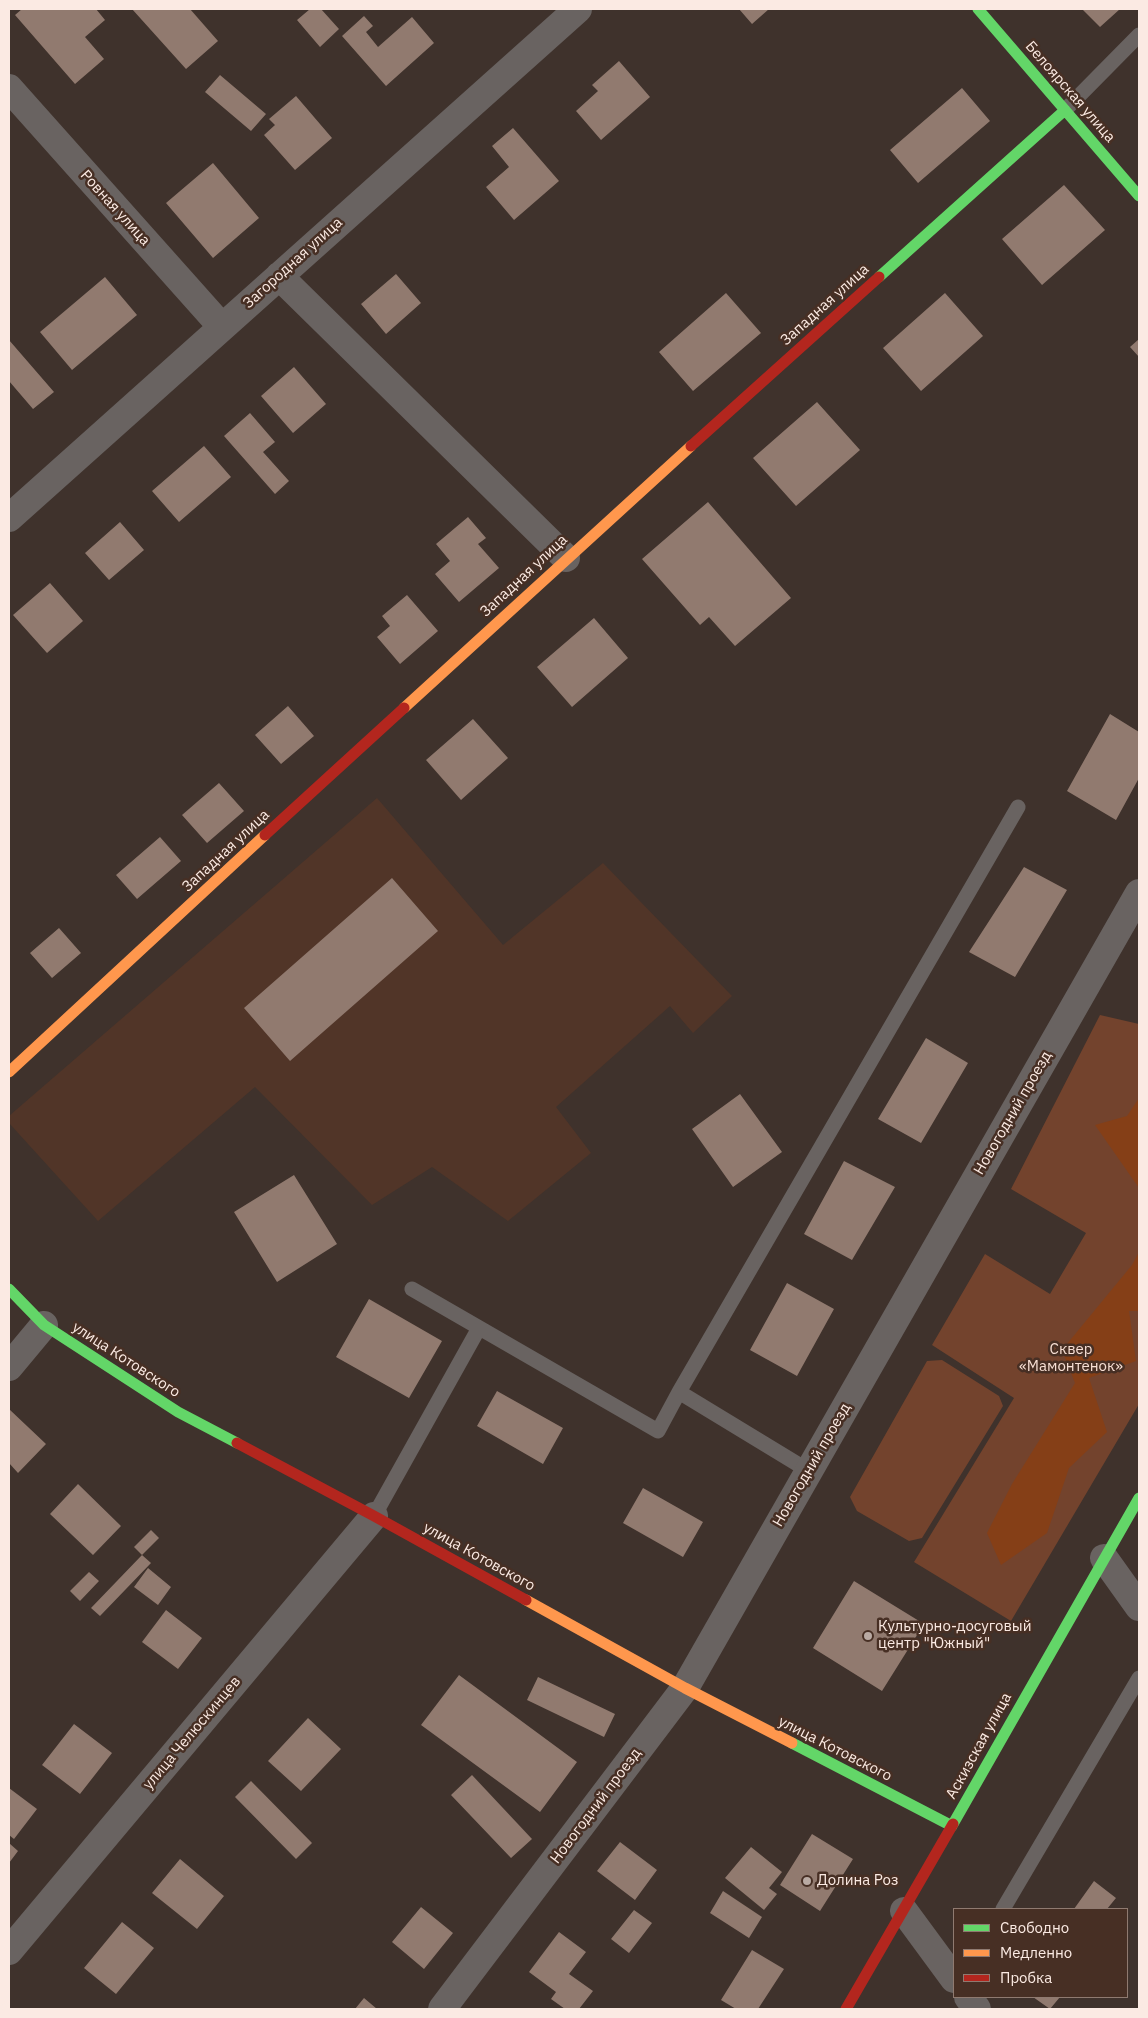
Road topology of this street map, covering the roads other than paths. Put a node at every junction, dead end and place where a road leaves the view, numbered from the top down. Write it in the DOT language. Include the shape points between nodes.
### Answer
graph roads {
  1 [pos="578,9"];
  2 [pos="978,9"];
  3 [pos="1139,35"];
  4 [pos="9,88"];
  5 [pos="1065,110"];
  6 [pos="1139,196"];
  7 [pos="280,276"];
  8 [pos="222,327"];
  9 [pos="9,518"];
  10 [pos="566,558"];
  11 [pos="1018,807"];
  12 [pos="1136,907"];
  13 [pos="9,1072"];
  14 [pos="9,1289"];
  15 [pos="412,1289"];
  16 [pos="44,1325"];
  17 [pos="479,1328"];
  18 [pos="9,1367"];
  19 [pos="678,1392"];
  20 [pos="809,1471"];
  21 [pos="1139,1498"];
  22 [pos="374,1516"];
  23 [pos="1104,1558"];
  24 [pos="1139,1607"];
  25 [pos="1139,1678"];
  26 [pos="685,1688"];
  27 [pos="952,1826"];
  28 [pos="1004,1908"];
  29 [pos="904,1911"];
  30 [pos="9,1951"];
  31 [pos="953,1978"];
  32 [pos="969,1998"];
  33 [pos="442,2009"];
  34 [pos="846,2009"];
  35 [pos="978,2009"];
  1 -- 7 [label="street, Загородная улица"];
  2 -- 5 [label="street, Белоярская улица"];
  3 -- 5 [label="lane"];
  4 -- 8 [label="street, Ровная улица"];
  5 -- 6 [label="street, Белоярская улица"];
  5 -- 10 [label="street, Западная улица"];
  7 -- 8 [label="street, Загородная улица"];
  7 -- 10 [label="street"];
  8 -- 9 [label="street, Загородная улица"];
  10 -- 13 [label="street, Западная улица"];
  11 -- 19 [label="lane"];
  12 -- 20 [label="street, Новогодний проезд"];
  14 -- 16 [label="street, улица Котовского"];
  15 -- 17 [label="lane"];
  16 -- 18 [label="street"];
  16 -- 22 [label="street, улица Котовского" via="178,1412"];
  17 -- 19 [label="lane" via="658,1431"];
  17 -- 22 [label="lane"];
  19 -- 20 [label="lane"];
  20 -- 26 [label="street, Новогодний проезд"];
  21 -- 23 [label="street, Аскизская улица"];
  22 -- 26 [label="street, улица Котовского"];
  22 -- 30 [label="street, улица Челюскинцев"];
  23 -- 24 [label="street"];
  23 -- 27 [label="street, Аскизская улица"];
  25 -- 28 [label="lane"];
  26 -- 27 [label="street, улица Котовского"];
  26 -- 33 [label="street, Новогодний проезд"];
  27 -- 29 [label="street, Аскизская улица"];
  29 -- 31 [label="street"];
  29 -- 34 [label="street, Аскизская улица"];
  32 -- 35 [label="street"];
}
